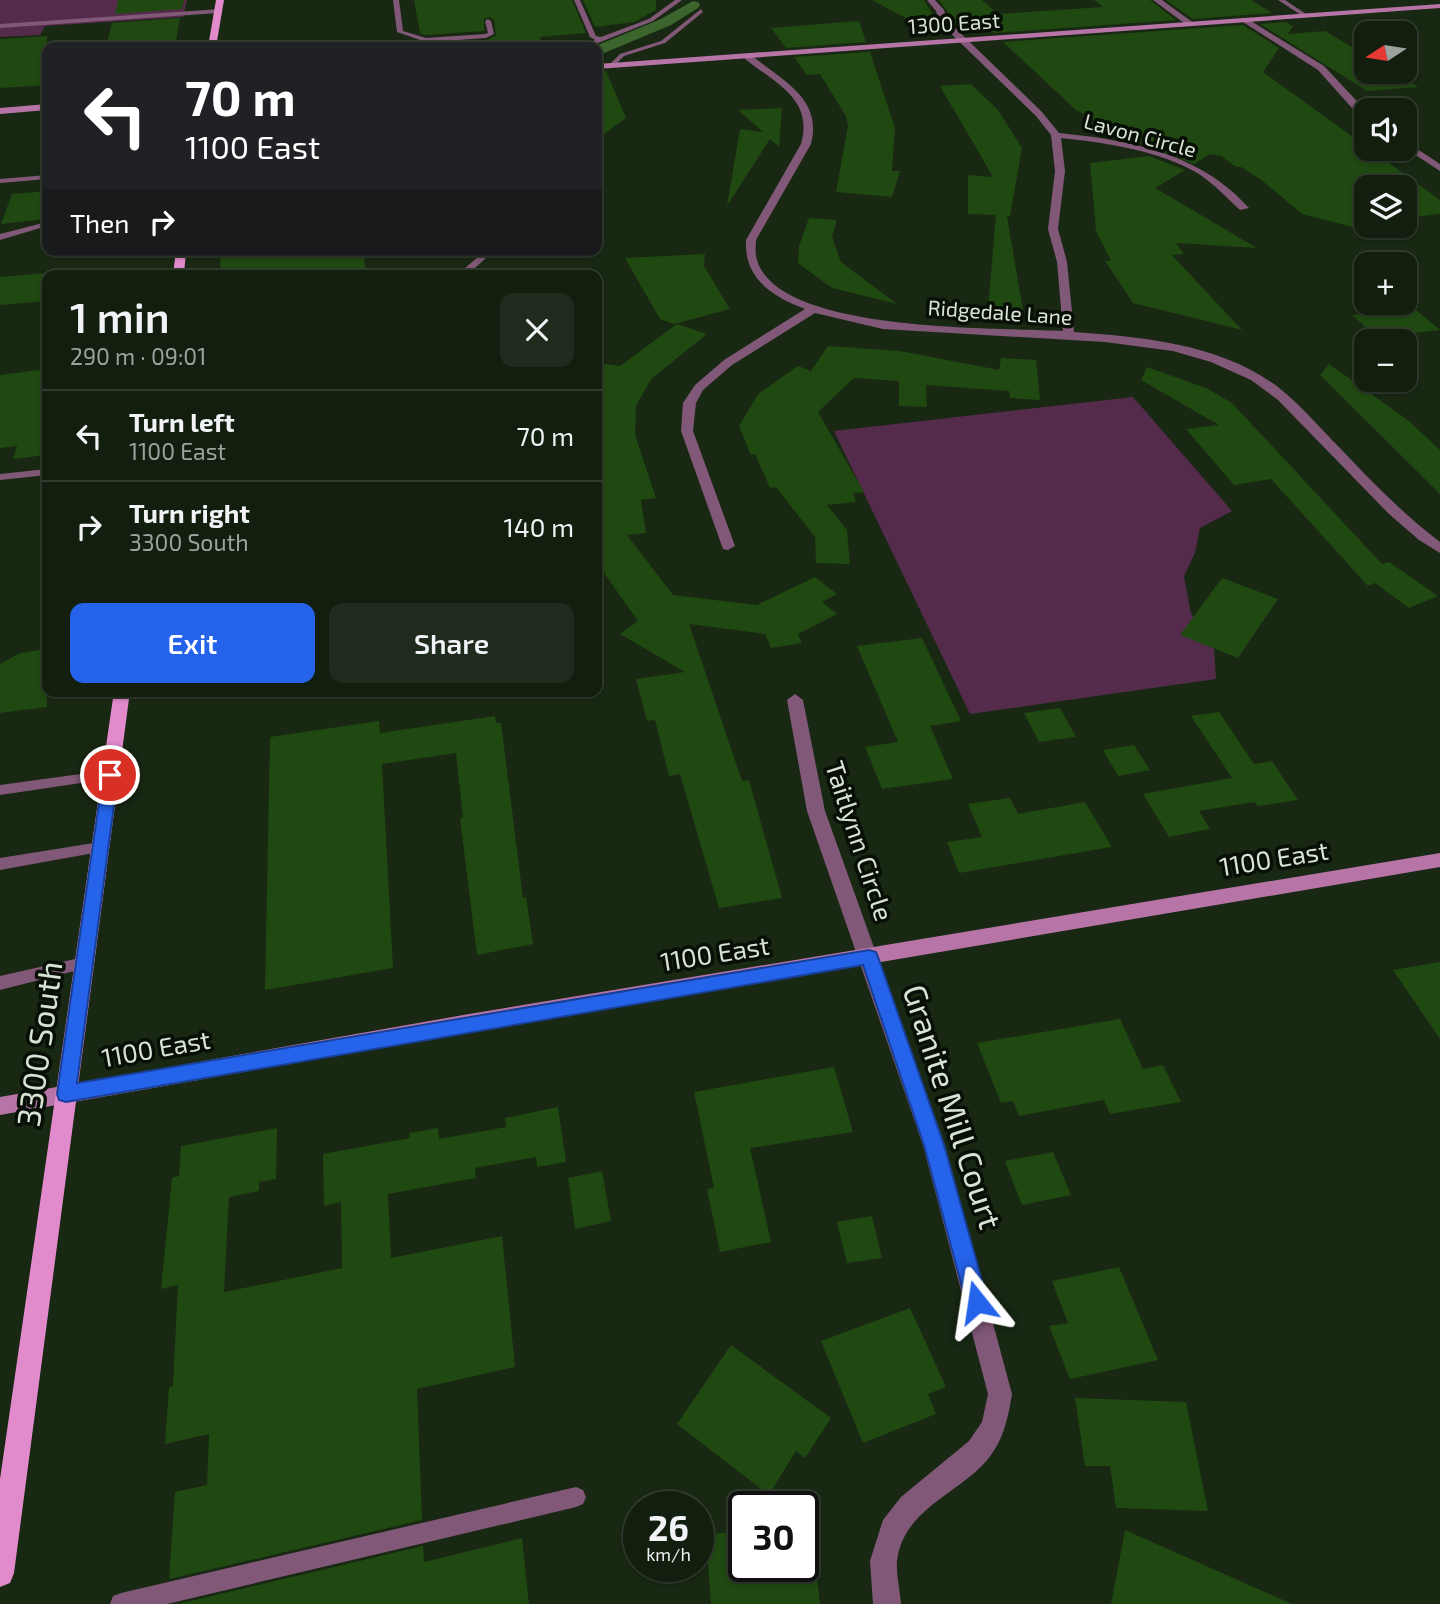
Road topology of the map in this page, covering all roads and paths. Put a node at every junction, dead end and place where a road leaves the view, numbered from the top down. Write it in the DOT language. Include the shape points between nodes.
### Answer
graph roads {
  1 [pos="220,0"];
  2 [pos="396,0"];
  3 [pos="577,0"];
  4 [pos="679,0"];
  5 [pos="931,0"];
  6 [pos="1157,0"];
  7 [pos="1281,0"];
  8 [pos="1440,6"];
  9 [pos="218,11"];
  10 [pos="701,11"];
  11 [pos="1307,16"];
  12 [pos="1246,20"];
  13 [pos="488,21"];
  14 [pos="1191,24"];
  15 [pos="0,26"];
  16 [pos="603,40"];
  17 [pos="962,41"];
  18 [pos="213,42"];
  19 [pos="422,42"];
  20 [pos="441,42"];
  21 [pos="597,42"];
  22 [pos="748,57"];
  23 [pos="611,66"];
  24 [pos="602,67"];
  25 [pos="42,107"];
  26 [pos="1354,107"];
  27 [pos="0,111"];
  28 [pos="1056,135"];
  29 [pos="1417,152"];
  30 [pos="1440,168"];
  31 [pos="42,177"];
  32 [pos="0,181"];
  33 [pos="1244,208"];
  34 [pos="42,225"];
  35 [pos="0,237"];
  36 [pos="484,256"];
  37 [pos="467,270"];
  38 [pos="813,309"];
  39 [pos="1069,337"];
  40 [pos="42,473"];
  41 [pos="0,477"];
  42 [pos="728,546"];
  43 [pos="1440,549"];
  44 [pos="121,697"];
  45 [pos="795,700"];
  46 [pos="110,775"];
  47 [pos="0,790"];
  48 [pos="100,847"];
  49 [pos="1440,860"];
  50 [pos="0,864"];
  51 [pos="869,957"];
  52 [pos="84,963"];
  53 [pos="0,983"];
  54 [pos="66,1094"];
  55 [pos="0,1106"];
  56 [pos="576,1497"];
  57 [pos="0,1573"];
  58 [pos="121,1604"];
  59 [pos="887,1604"];
  1 -- 9 [label="main road"];
  2 -- 19 [label="lane" via="400,32"];
  3 -- 16 [label="lane" via="593,37"];
  4 -- 16 [label="lane" via="651,20"];
  5 -- 17 [label="street"];
  6 -- 14 [label="street"];
  7 -- 11 [label="lane"];
  8 -- 11 [label="main road, 1300 East"];
  9 -- 15 [label="street"];
  9 -- 18 [label="main road"];
  10 -- 23 [label="lane" via="663,42 622,55"];
  11 -- 12 [label="main road, 1300 East"];
  12 -- 14 [label="main road, 1300 East"];
  12 -- 26 [label="street" via="1320,67"];
  13 -- 20 [label="lane" via="491,34"];
  14 -- 17 [label="main road, 1300 East"];
  16 -- 21 [label="lane"];
  17 -- 22 [label="main road, 1300 East"];
  17 -- 28 [label="street"];
  22 -- 23 [label="main road, 1300 East"];
  22 -- 38 [label="street, Ridgedale Lane" via="793,91 806,109 810,127 806,144 751,240 749,257 776,290"];
  23 -- 24 [label="main road, 1300 East"];
  25 -- 27 [label="main road"];
  28 -- 33 [label="street, Lavon Circle" via="1101,141 1189,166"];
  28 -- 39 [label="street" via="1060,171 1053,229 1062,262"];
  29 -- 30 [label="street"];
  31 -- 32 [label="lane"];
  34 -- 35 [label="lane"];
  36 -- 37 [label="lane"];
  38 -- 39 [label="street, Ridgedale Lane" via="876,324"];
  38 -- 42 [label="street" via="714,373 690,400 687,431"];
  39 -- 43 [label="street, Ridgedale Lane" via="1180,349 1255,377 1289,403 1387,505"];
  40 -- 41 [label="lane"];
  44 -- 46 [label="main road, 3300 South"];
  45 -- 51 [label="street, Taitlynn Circle" via="816,811"];
  46 -- 47 [label="lane"];
  46 -- 48 [label="main road, 3300 South"];
  48 -- 50 [label="lane"];
  48 -- 52 [label="main road, 3300 South"];
  49 -- 51 [label="main road, 1100 East"];
  51 -- 54 [label="main road, 1100 East"];
  51 -- 59 [label="street, Granite Mill Court" via="943,1175 1000,1394 997,1422 988,1439 903,1513 891,1531 883,1567"];
  52 -- 53 [label="lane"];
  52 -- 54 [label="main road, 3300 South"];
  54 -- 55 [label="main road, 1100 East"];
  54 -- 57 [label="main road, 3300 South"];
  56 -- 58 [label="lane"];
}
